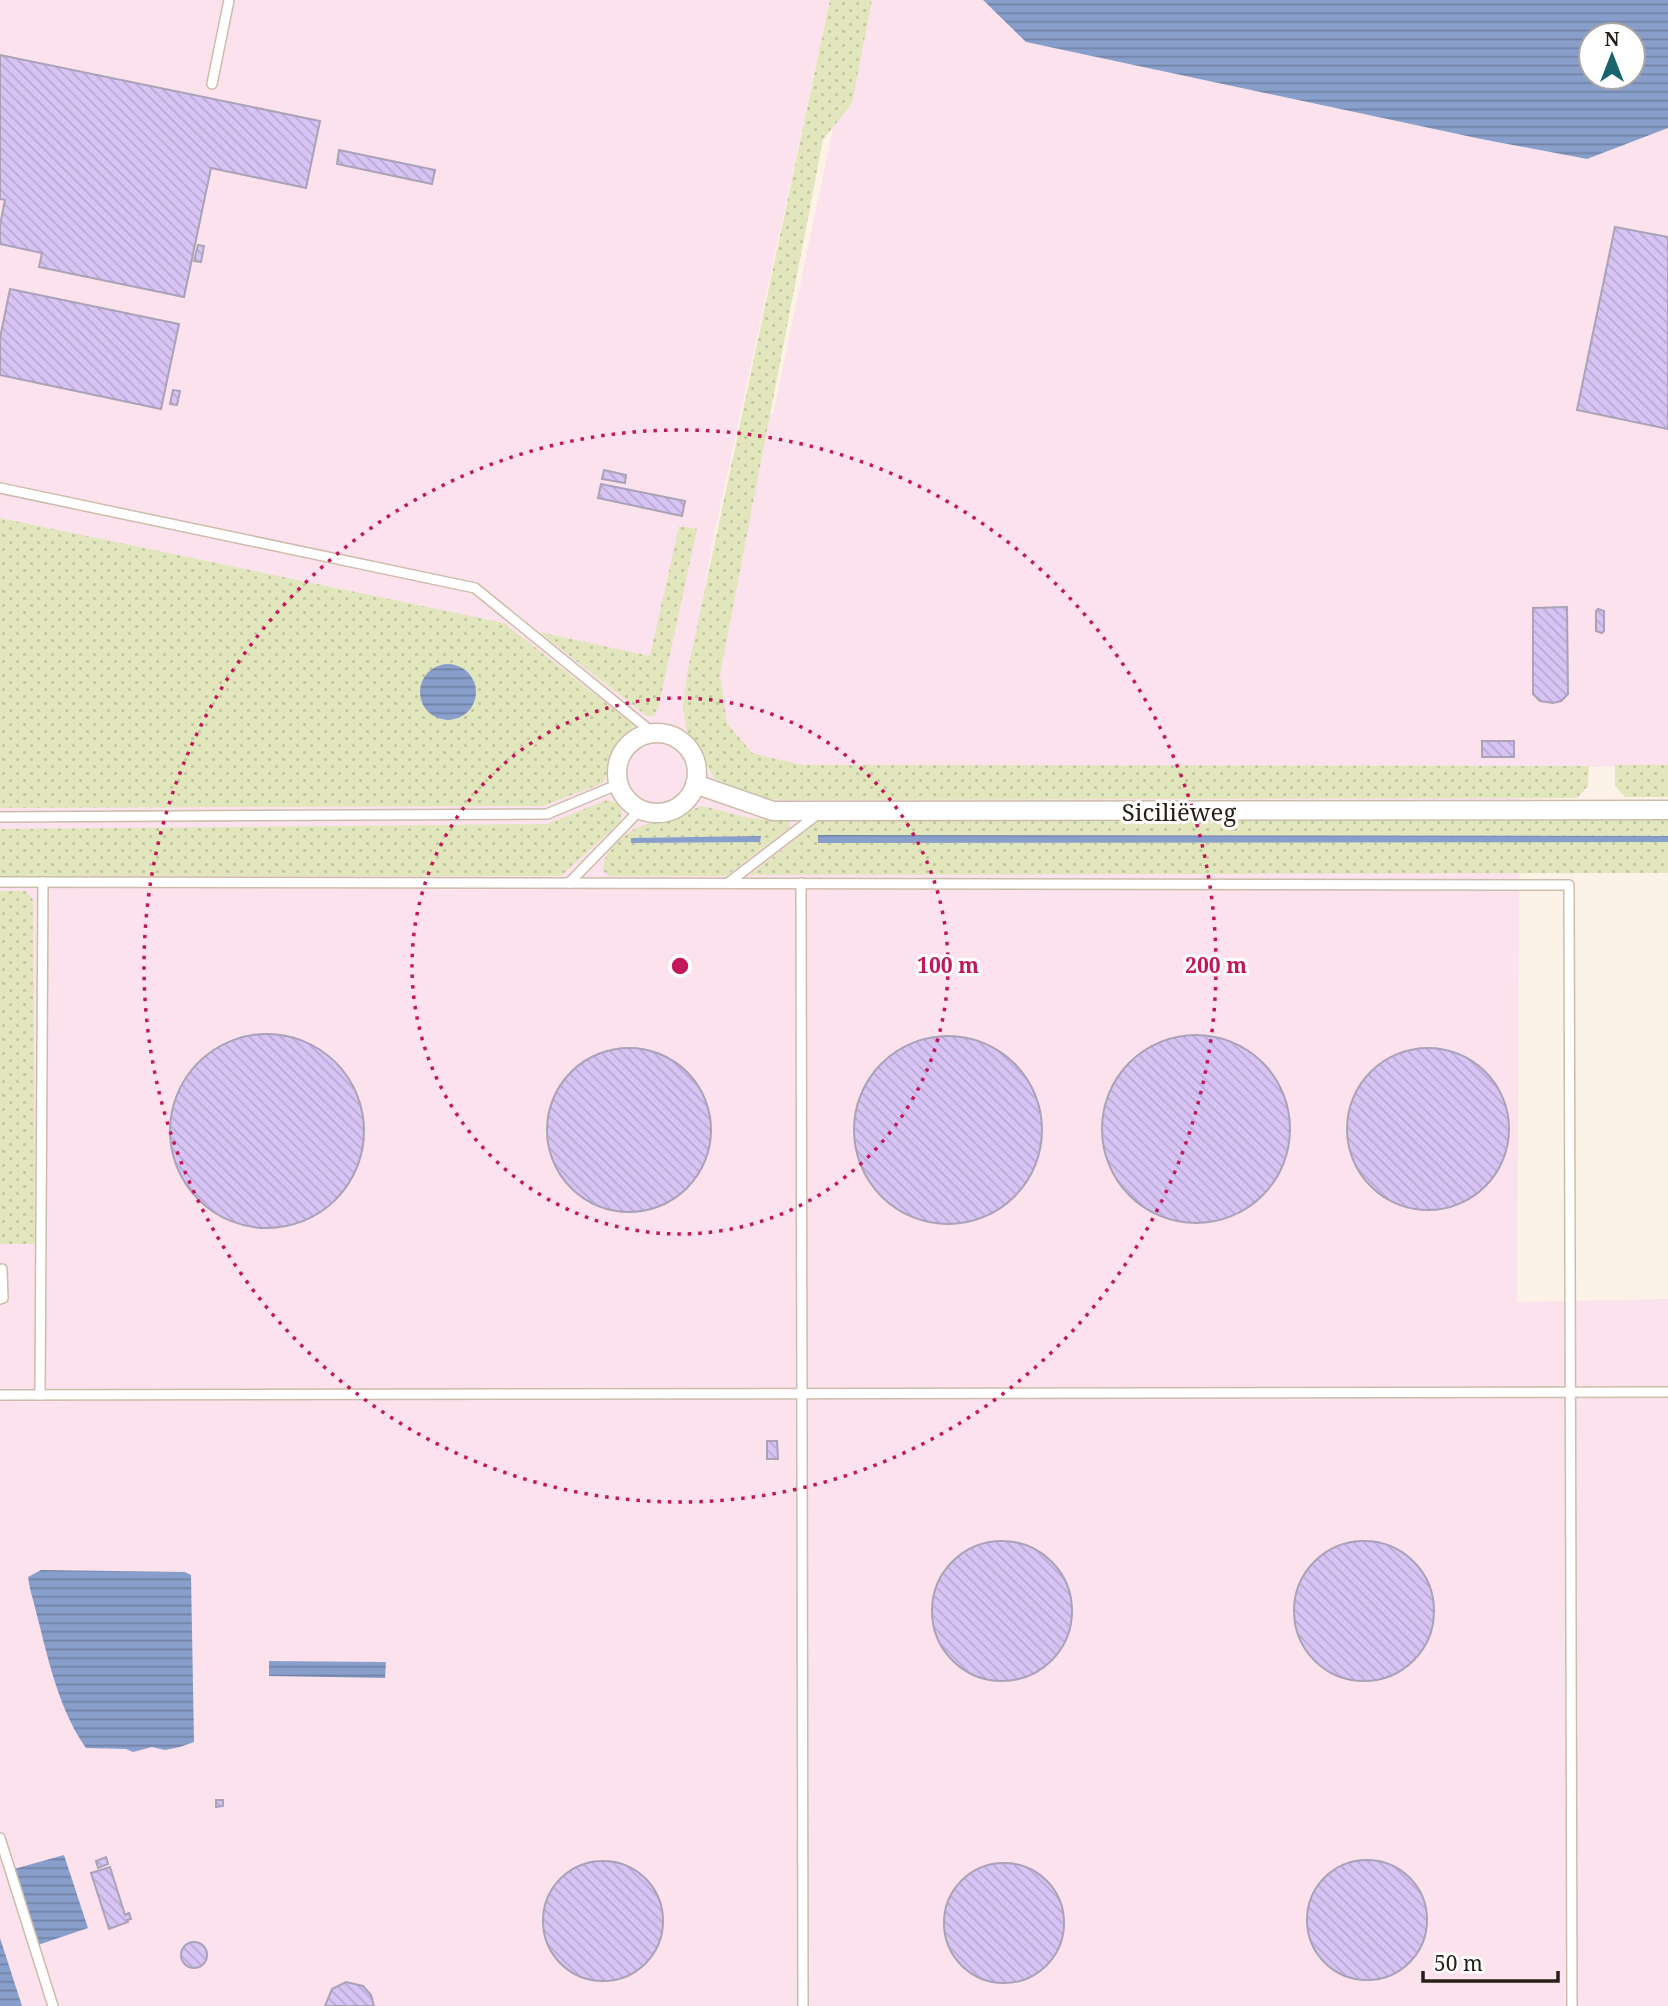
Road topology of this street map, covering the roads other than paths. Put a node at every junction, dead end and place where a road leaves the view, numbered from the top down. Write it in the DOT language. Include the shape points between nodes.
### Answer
graph roads {
  1 [pos="229,0"];
  2 [pos="212,84"];
  3 [pos="0,488"];
  4 [pos="653,733"];
  5 [pos="619,784"];
  6 [pos="695,784"];
  7 [pos="641,809"];
  8 [pos="1668,810"];
  9 [pos="821,811"];
  10 [pos="0,817"];
  11 [pos="0,882"];
  12 [pos="43,882"];
  13 [pos="569,883"];
  14 [pos="728,883"];
  15 [pos="801,883"];
  16 [pos="2,1269"];
  17 [pos="0,1298"];
  18 [pos="1570,1392"];
  19 [pos="1668,1392"];
  20 [pos="802,1394"];
  21 [pos="0,1395"];
  22 [pos="40,1395"];
  23 [pos="0,1838"];
  24 [pos="53,2006"];
  25 [pos="803,2006"];
  26 [pos="1572,2006"];
  1 -- 2 [label="lane"];
  3 -- 4 [label="lane" via="475,588"];
  4 -- 5 [label="street" via="631,742 624,751 617,772"];
  4 -- 6 [label="street" via="666,734 688,747 697,771"];
  5 -- 7 [label="street"];
  5 -- 10 [label="lane" via="547,814"];
  6 -- 7 [label="street" via="674,808 663,812"];
  6 -- 9 [label="street, Siciliëweg" via="773,811"];
  7 -- 13 [label="lane"];
  8 -- 9 [label="street, Siciliëweg"];
  9 -- 14 [label="lane"];
  11 -- 12 [label="lane"];
  12 -- 13 [label="lane"];
  12 -- 22 [label="lane"];
  13 -- 14 [label="lane"];
  14 -- 15 [label="lane"];
  15 -- 18 [label="lane" via="1569,885"];
  15 -- 20 [label="lane"];
  16 -- 17 [label="lane"];
  18 -- 19 [label="lane"];
  18 -- 20 [label="lane"];
  18 -- 26 [label="lane"];
  20 -- 22 [label="lane"];
  20 -- 25 [label="lane"];
  21 -- 22 [label="lane"];
  23 -- 24 [label="lane"];
}
